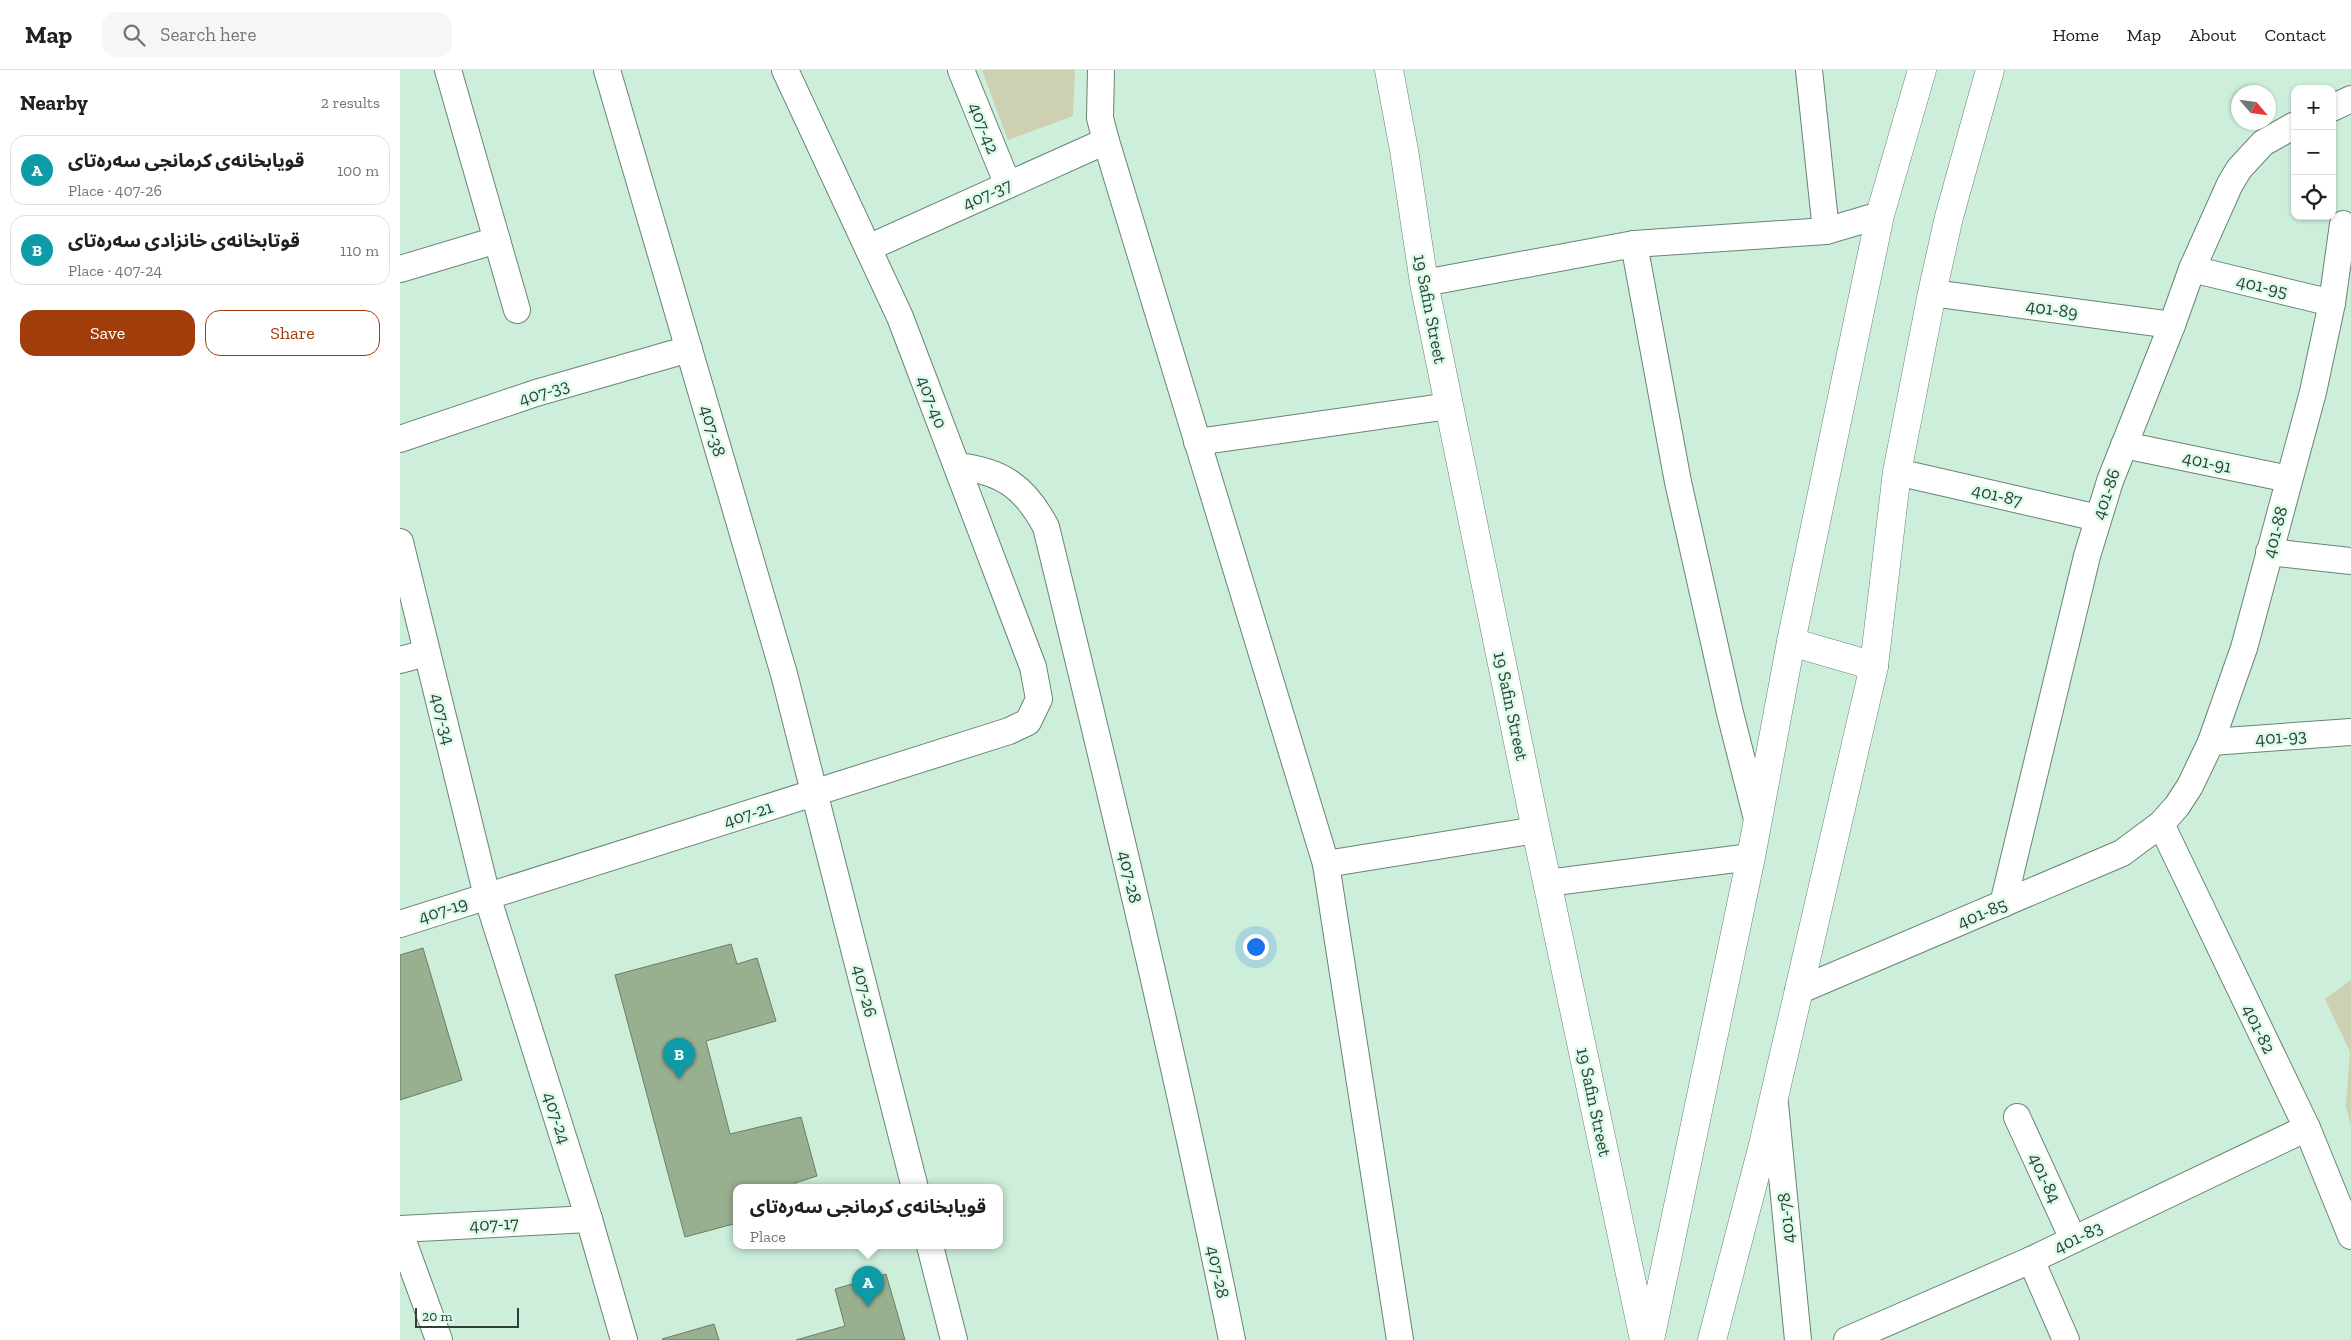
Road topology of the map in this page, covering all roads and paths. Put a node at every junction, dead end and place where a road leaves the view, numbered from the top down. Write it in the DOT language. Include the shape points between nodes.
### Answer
graph roads {
  1 [pos="448,70"];
  2 [pos="607,70"];
  3 [pos="785,70"];
  4 [pos="961,70"];
  5 [pos="1101,70"];
  6 [pos="1389,70"];
  7 [pos="1808,70"];
  8 [pos="1922,70"];
  9 [pos="1990,70"];
  10 [pos="2351,99"];
  11 [pos="2336,106"];
  12 [pos="2291,127"];
  13 [pos="1106,141"];
  14 [pos="1008,185"];
  15 [pos="1880,215"];
  16 [pos="2343,224"];
  17 [pos="1826,231"];
  18 [pos="497,240"];
  19 [pos="1634,244"];
  20 [pos="868,248"];
  21 [pos="400,269"];
  22 [pos="2192,269"];
  23 [pos="1424,283"];
  24 [pos="1932,293"];
  25 [pos="2332,303"];
  26 [pos="517,310"];
  27 [pos="2172,325"];
  28 [pos="689,349"];
  29 [pos="1449,406"];
  30 [pos="400,439"];
  31 [pos="1197,442"];
  32 [pos="2124,445"];
  33 [pos="957,466"];
  34 [pos="1897,472"];
  35 [pos="2289,479"];
  36 [pos="2098,518"];
  37 [pos="400,542"];
  38 [pos="2269,552"];
  39 [pos="2351,561"];
  40 [pos="1790,642"];
  41 [pos="426,653"];
  42 [pos="400,660"];
  43 [pos="1874,666"];
  44 [pos="1009,731"];
  45 [pos="2351,732"];
  46 [pos="2211,742"];
  47 [pos="814,793"];
  48 [pos="1757,819"];
  49 [pos="2161,824"];
  50 [pos="1536,830"];
  51 [pos="1751,857"];
  52 [pos="1326,864"];
  53 [pos="1547,883"];
  54 [pos="487,896"];
  55 [pos="2003,904"];
  56 [pos="400,924"];
  57 [pos="1798,991"];
  58 [pos="1774,1096"];
  59 [pos="2017,1117"];
  60 [pos="2307,1128"];
  61 [pos="914,1184"];
  62 [pos="589,1219"];
  63 [pos="400,1231"];
  64 [pos="2351,1236"];
  65 [pos="2074,1239"];
  66 [pos="931,1249"];
  67 [pos="2031,1260"];
  68 [pos="439,1340"];
  69 [pos="624,1340"];
  70 [pos="954,1340"];
  71 [pos="1232,1340"];
  72 [pos="1400,1340"];
  73 [pos="1644,1340"];
  74 [pos="1650,1340"];
  75 [pos="1712,1340"];
  76 [pos="1798,1340"];
  77 [pos="1847,1340"];
  78 [pos="2066,1340"];
  1 -- 18 [label="street"];
  2 -- 28 [label="street, 407-38"];
  3 -- 20 [label="street, 407-40"];
  4 -- 14 [label="street, 407-42"];
  5 -- 13 [label="street" via="1100,118"];
  6 -- 23 [label="street, 19 Safin Street"];
  7 -- 17 [label="street"];
  8 -- 15 [label="street"];
  9 -- 24 [label="street"];
  10 -- 11 [label="street"];
  12 -- 22 [label="street, 401-86" via="2264,143 2239,169"];
  13 -- 14 [label="street, 407-37"];
  13 -- 31 [label="street"];
  14 -- 20 [label="street, 407-37"];
  15 -- 17 [label="street"];
  15 -- 40 [label="street"];
  16 -- 25 [label="street, 401-88"];
  17 -- 19 [label="street"];
  18 -- 21 [label="street"];
  18 -- 26 [label="street"];
  19 -- 23 [label="street"];
  19 -- 48 [label="street" via="1678,482"];
  20 -- 33 [label="street, 407-40" via="900,317"];
  22 -- 25 [label="street, 401-95"];
  22 -- 27 [label="street, 401-86"];
  23 -- 29 [label="street, 19 Safin Street"];
  24 -- 27 [label="street, 401-89"];
  24 -- 34 [label="street"];
  25 -- 35 [label="street, 401-88" via="2313,392"];
  27 -- 32 [label="street, 401-86"];
  28 -- 30 [label="street, 407-33" via="536,393"];
  28 -- 47 [label="street, 407-38" via="784,674"];
  29 -- 31 [label="street"];
  29 -- 50 [label="street, 19 Safin Street"];
  31 -- 52 [label="street"];
  32 -- 35 [label="street, 401-91"];
  32 -- 36 [label="street, 401-86"];
  33 -- 44 [label="street, 407-40" via="1034,668 1039,699 1028,722"];
  33 -- 71 [label="street, 407-28" via="993,473 1010,482 1024,494 1046,527 1163,1017"];
  34 -- 36 [label="street, 401-87"];
  34 -- 43 [label="street"];
  35 -- 38 [label="street, 401-88"];
  36 -- 55 [label="street, 401-86"];
  37 -- 41 [label="street, 407-34"];
  38 -- 39 [label="street"];
  38 -- 46 [label="street, 401-88" via="2244,648"];
  40 -- 43 [label="street"];
  40 -- 48 [label="street"];
  41 -- 42 [label="street"];
  41 -- 54 [label="street, 407-34"];
  43 -- 57 [label="street"];
  44 -- 47 [label="street, 407-21"];
  45 -- 46 [label="street, 401-93"];
  46 -- 49 [label="street, 401-88" via="2190,786"];
  47 -- 54 [label="street, 407-21"];
  47 -- 61 [label="street, 407-26"];
  48 -- 51 [label="street"];
  49 -- 55 [label="street, 401-85" via="2122,853"];
  49 -- 60 [label="street, 401-82"];
  50 -- 52 [label="street"];
  50 -- 53 [label="street, 19 Safin Street"];
  51 -- 53 [label="street"];
  51 -- 74 [label="street"];
  52 -- 72 [label="street"];
  53 -- 73 [label="street, 19 Safin Street"];
  54 -- 56 [label="street, 407-19"];
  54 -- 62 [label="street, 407-24"];
  55 -- 57 [label="street, 401-85"];
  57 -- 58 [label="street"];
  58 -- 75 [label="street"];
  58 -- 76 [label="street, 401-78"];
  59 -- 65 [label="street, 401-84"];
  60 -- 64 [label="street, 401-82"];
  60 -- 65 [label="street, 401-83"];
  62 -- 63 [label="street, 407-17"];
  62 -- 69 [label="street, 407-24"];
  63 -- 68 [label="street"];
  65 -- 67 [label="street, 401-83"];
  66 -- 70 [label="street"];
  67 -- 77 [label="street, 401-83"];
  67 -- 78 [label="street"];
}
